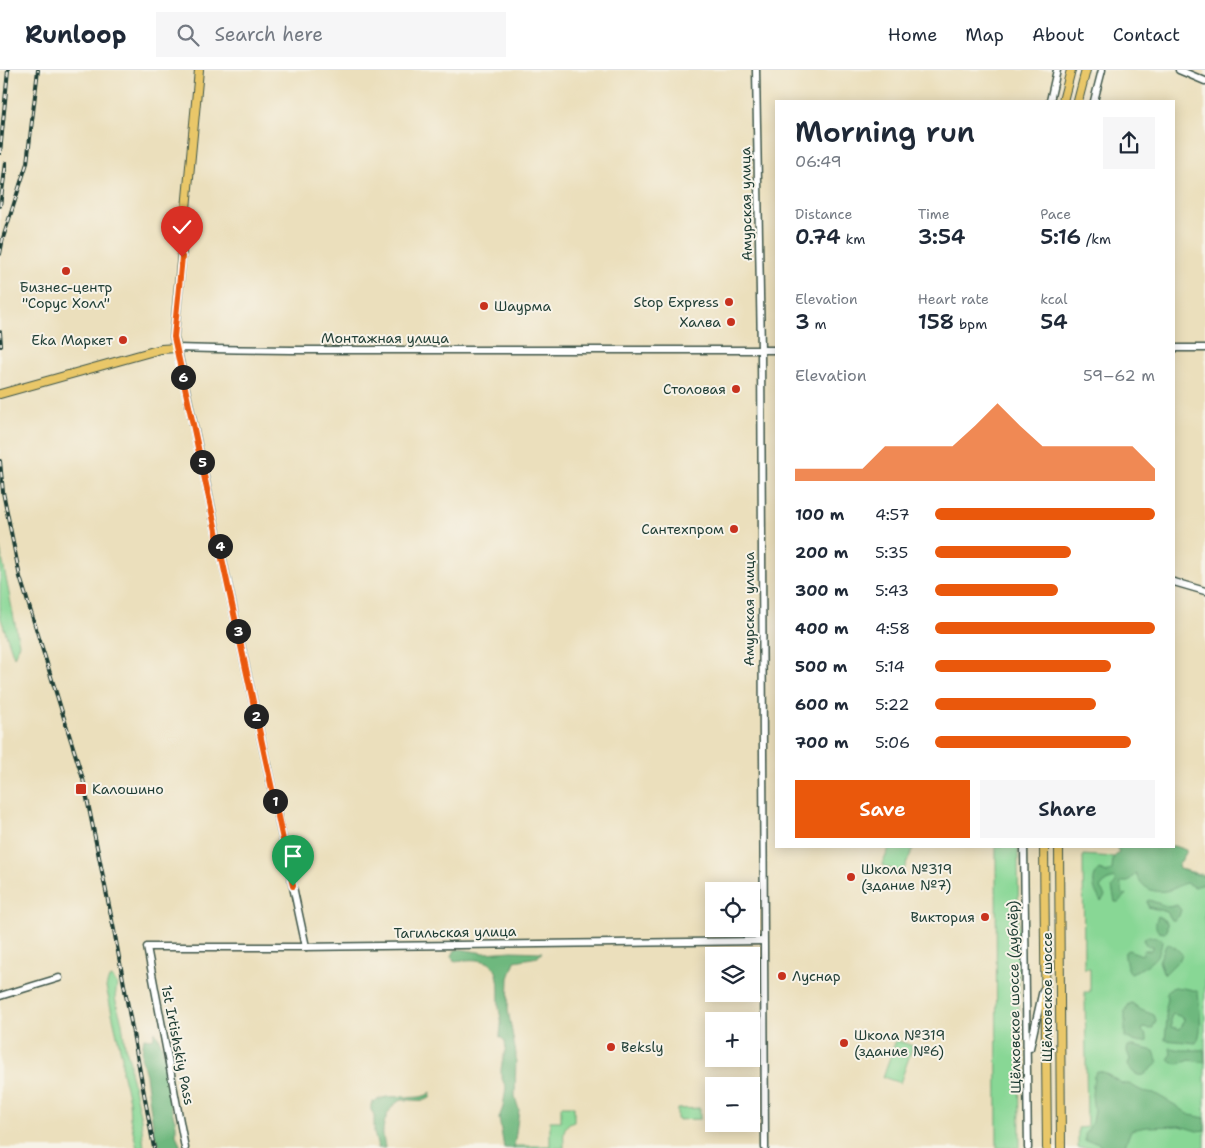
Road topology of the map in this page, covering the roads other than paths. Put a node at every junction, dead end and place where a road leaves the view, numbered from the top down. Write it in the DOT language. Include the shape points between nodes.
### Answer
graph roads {
  1 [pos="199,70"];
  2 [pos="756,70"];
  3 [pos="1057,70"];
  4 [pos="1071,70"];
  5 [pos="1086,70"];
  6 [pos="1102,70"];
  7 [pos="1179,70"];
  8 [pos="1205,81"];
  9 [pos="1050,100"];
  10 [pos="1063,100"];
  11 [pos="1078,100"];
  12 [pos="1094,100"];
  13 [pos="177,348"];
  14 [pos="1175,348"];
  15 [pos="1205,348"];
  16 [pos="761,350"];
  17 [pos="775,350"];
  18 [pos="0,394"];
  19 [pos="1175,582"];
  20 [pos="1205,591"];
  21 [pos="1024,848"];
  22 [pos="1044,848"];
  23 [pos="1059,848"];
  24 [pos="763,941"];
  25 [pos="147,947"];
  26 [pos="306,947"];
  27 [pos="1045,977"];
  28 [pos="59,978"];
  29 [pos="0,996"];
  30 [pos="1028,1062"];
  31 [pos="185,1148"];
  32 [pos="765,1148"];
  33 [pos="1028,1148"];
  34 [pos="1047,1148"];
  35 [pos="1061,1148"];
  1 -- 13 [label="main road" via="174,337"];
  2 -- 16 [label="street, Амурская улица"];
  3 -- 9 [label="street"];
  4 -- 10 [label="main road"];
  5 -- 11 [label="main road"];
  6 -- 12 [label="street"];
  7 -- 8 [label="street"];
  13 -- 16 [label="street, Монтажная улица"];
  13 -- 18 [label="main road, Монтажная улица" via="161,349"];
  13 -- 26 [label="street"];
  14 -- 15 [label="street"];
  16 -- 17 [label="street, Монтажная улица"];
  16 -- 24 [label="street, Амурская улица"];
  19 -- 20 [label="street"];
  21 -- 30 [label="street, Щёлковское шоссе (дублёр)"];
  22 -- 27 [label="main road, Щёлковское шоссе"];
  23 -- 35 [label="main road, Щёлковское шоссе"];
  24 -- 26 [label="street, Тагильская улица"];
  24 -- 32 [label="street, Амурская улица"];
  25 -- 26 [label="street, Тагильская улица"];
  25 -- 31 [label="street, 1st Irtishskiy Pass"];
  27 -- 30 [label="street"];
  27 -- 34 [label="main road, Щёлковское шоссе"];
  28 -- 29 [label="street"];
  30 -- 33 [label="street, Щёлковское шоссе (дублёр)"];
}
